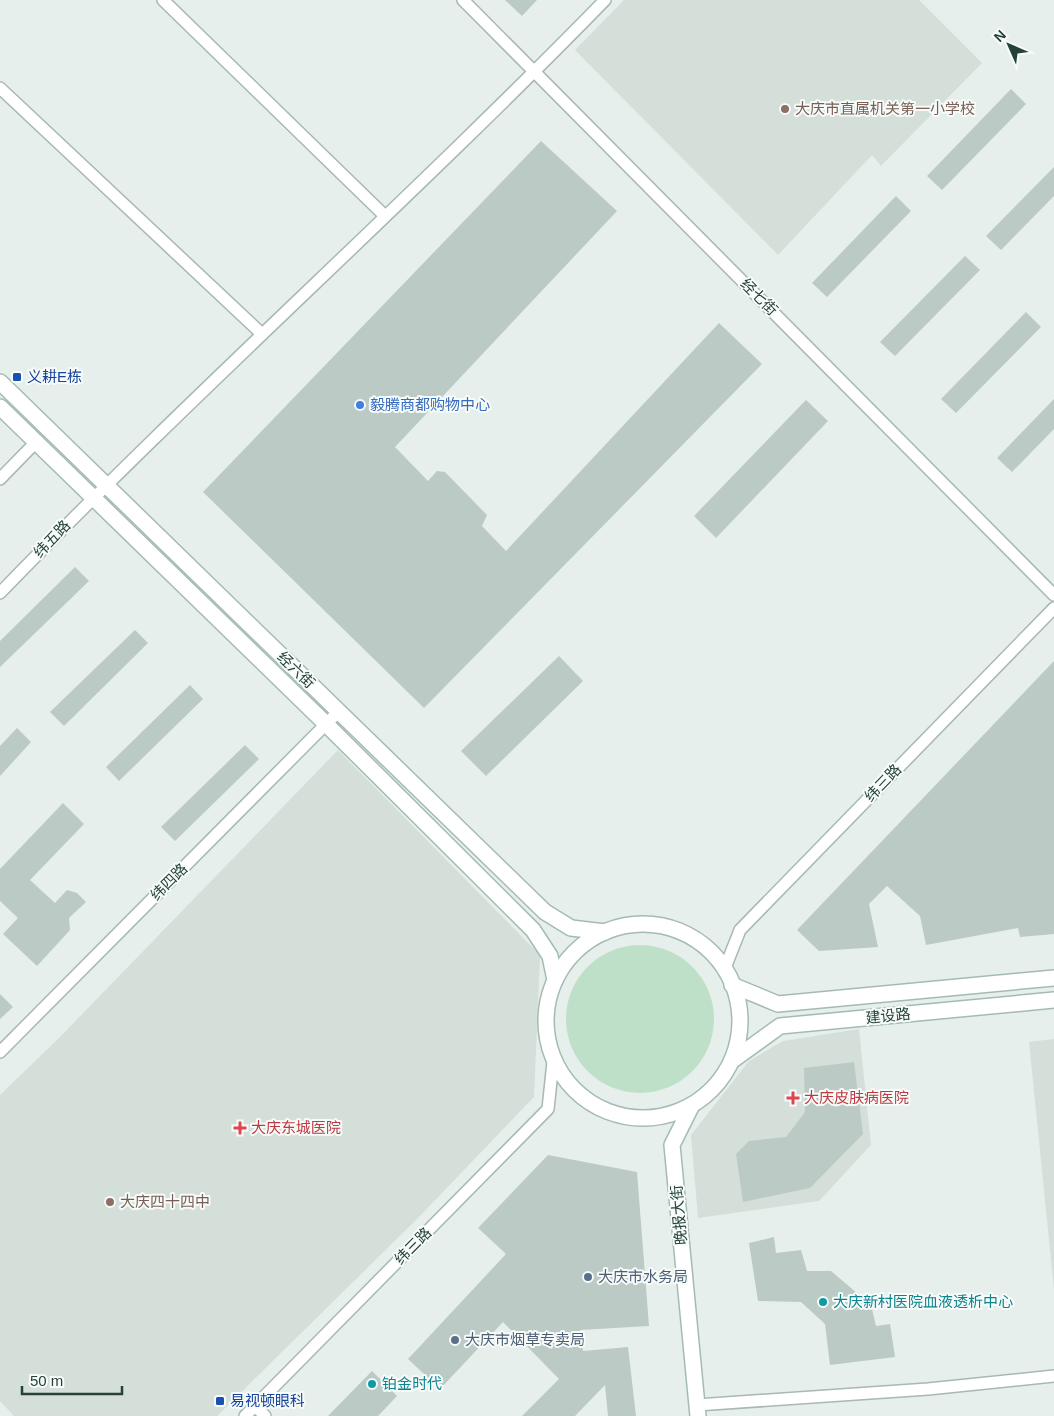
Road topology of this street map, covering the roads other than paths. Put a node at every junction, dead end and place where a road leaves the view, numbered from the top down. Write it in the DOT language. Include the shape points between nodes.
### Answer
graph roads {
  1 [pos="163,0"];
  2 [pos="463,0"];
  3 [pos="605,0"];
  4 [pos="535,72"];
  5 [pos="0,88"];
  6 [pos="385,216"];
  7 [pos="262,334"];
  8 [pos="0,382"];
  9 [pos="0,407"];
  10 [pos="36,442"];
  11 [pos="0,479"];
  12 [pos="105,484"];
  13 [pos="93,497"];
  14 [pos="0,593"];
  15 [pos="1054,595"];
  16 [pos="1054,608"];
  17 [pos="338,712"];
  18 [pos="326,724"];
  19 [pos="605,932"];
  20 [pos="725,968"];
  21 [pos="1054,978"];
  22 [pos="555,980"];
  23 [pos="732,985"];
  24 [pos="1054,1000"];
  25 [pos="0,1052"];
  26 [pos="732,1060"];
  27 [pos="554,1062"];
  28 [pos="691,1107"];
  29 [pos="1054,1376"];
  30 [pos="255,1406"];
  31 [pos="698,1410"];
  32 [pos="245,1416"];
  33 [pos="265,1416"];
  1 -- 6 [label="street"];
  2 -- 4 [label="street, 经七街"];
  3 -- 4 [label="street, 纬五路"];
  4 -- 6 [label="street, 纬五路"];
  4 -- 15 [label="street, 经七街"];
  5 -- 7 [label="street"];
  6 -- 7 [label="street, 纬五路"];
  7 -- 12 [label="street, 纬五路"];
  8 -- 12 [label="main road, 经六街"];
  9 -- 10 [label="main road, 经六街"];
  10 -- 11 [label="street"];
  10 -- 13 [label="main road, 经六街"];
  12 -- 13 [label="street, 纬五路"];
  12 -- 17 [label="main road, 经六街"];
  13 -- 14 [label="street, 纬五路"];
  13 -- 18 [label="main road, 经六街"];
  16 -- 20 [label="street, 纬三路" via="740,930"];
  17 -- 18 [label="street, 纬四路"];
  17 -- 19 [label="main road, 经六街" via="545,912 571,928"];
  18 -- 22 [label="main road, 经六街" via="533,930 550,956"];
  18 -- 25 [label="street, 纬四路"];
  19 -- 20 [label="main road" via="644,924 676,929 703,944"];
  19 -- 22 [label="main road" via="583,944 561,968"];
  20 -- 23 [label="main road"];
  21 -- 23 [label="main road, 建设路" via="778,1004"];
  22 -- 27 [label="main road" via="548,998 545,1030"];
  23 -- 26 [label="main road" via="738,997 740,1029"];
  24 -- 26 [label="main road, 建设路" via="780,1026"];
  26 -- 28 [label="main road" via="716,1087"];
  27 -- 28 [label="main road" via="571,1089 597,1108 628,1118 661,1118"];
  27 -- 30 [label="street, 纬三路" via="548,1108"];
  28 -- 31 [label="main road, 晚报大街" via="672,1145"];
  29 -- 31 [label="street"];
  30 -- 32 [label="street, 纬三路"];
  30 -- 33 [label="street"];
}
